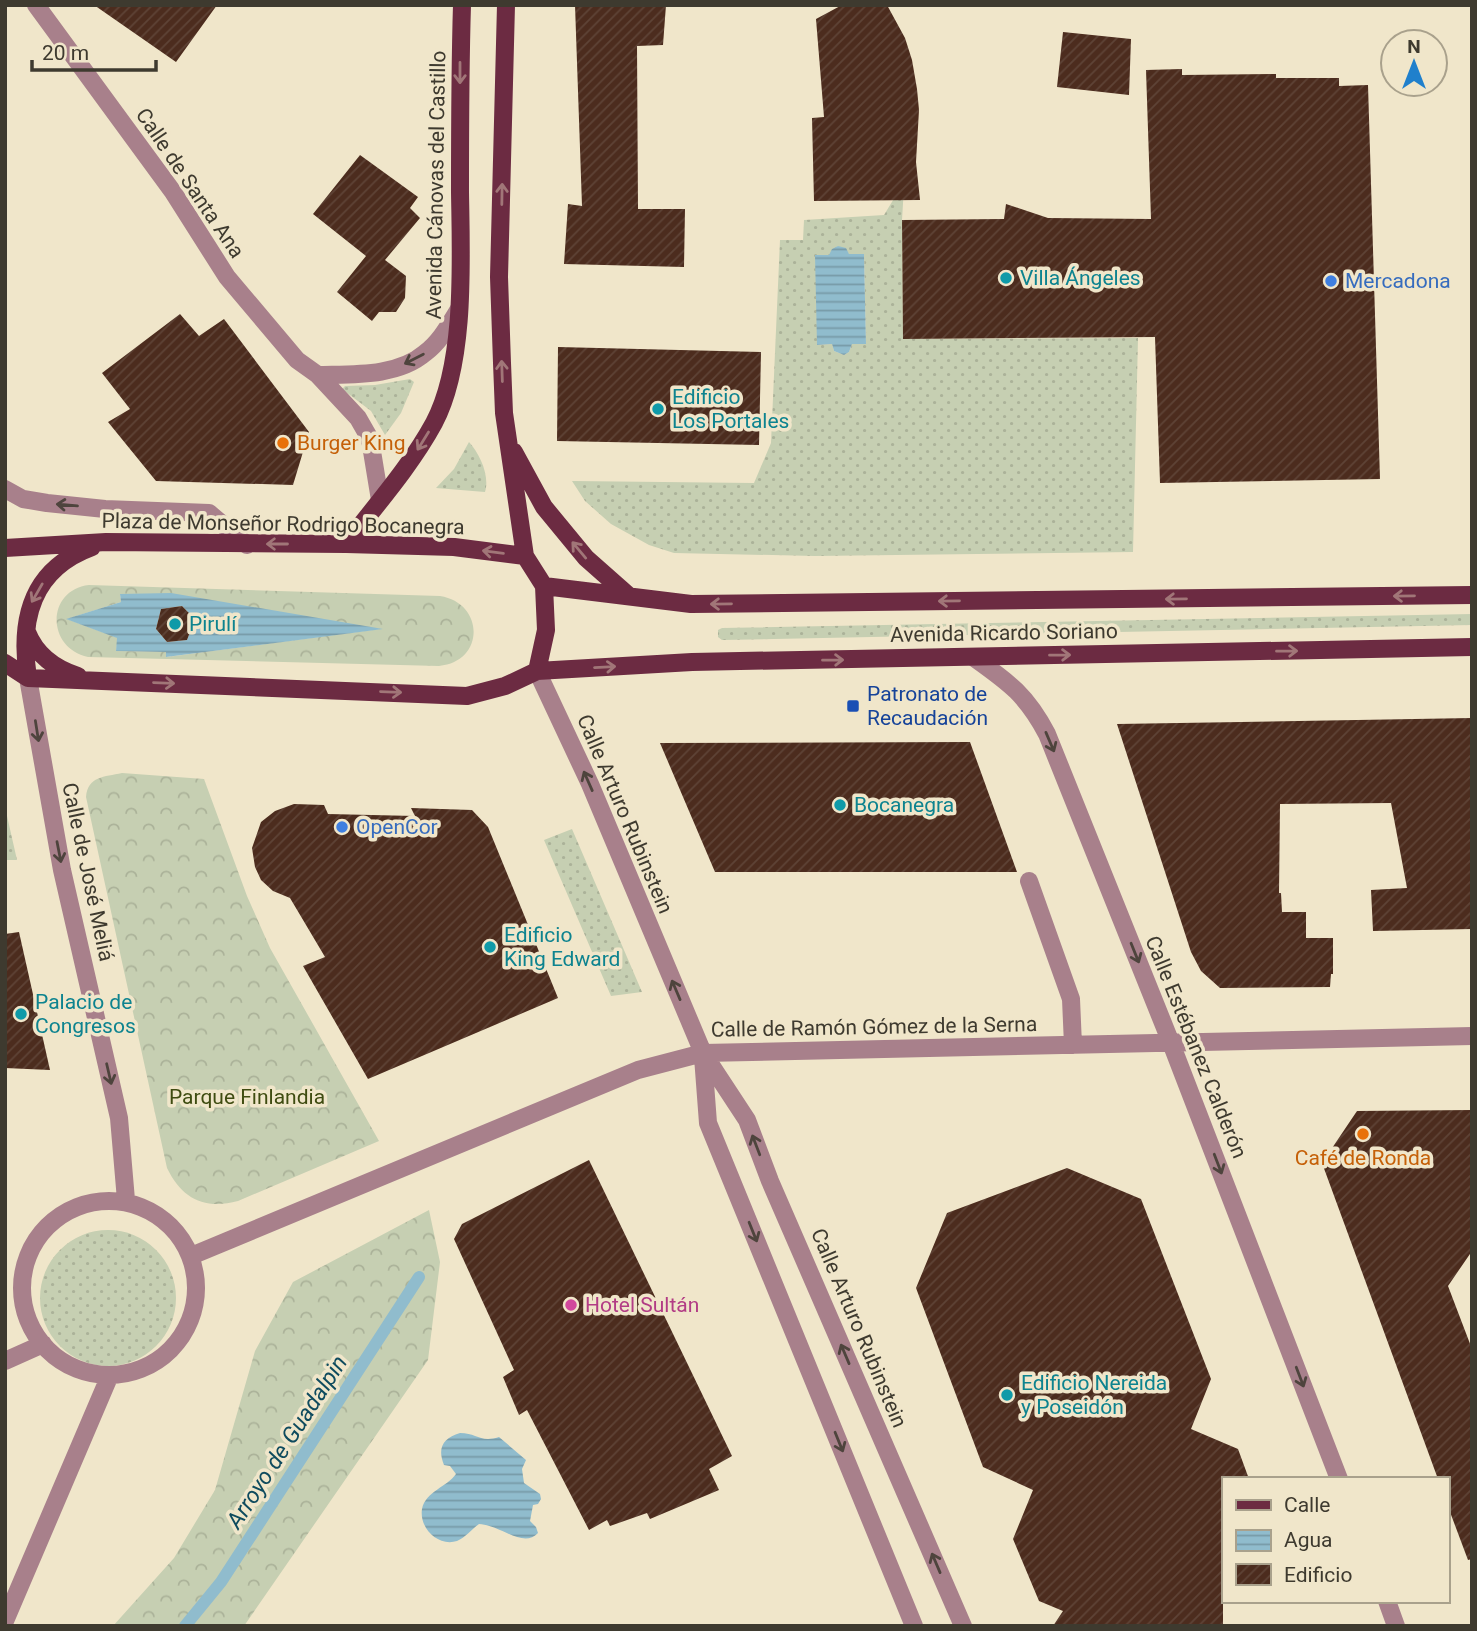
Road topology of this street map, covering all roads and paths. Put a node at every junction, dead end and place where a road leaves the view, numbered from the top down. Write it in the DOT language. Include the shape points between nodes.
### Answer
graph roads {
  1 [pos="36,5"];
  2 [pos="462,5"];
  3 [pos="506,5"];
  4 [pos="459,309"];
  5 [pos="318,376"];
  6 [pos="507,439"];
  7 [pos="5,489"];
  8 [pos="380,500"];
  9 [pos="106,542"];
  10 [pos="346,544"];
  11 [pos="247,545"];
  12 [pos="5,548"];
  13 [pos="525,556"];
  14 [pos="544,586"];
  15 [pos="1472,595"];
  16 [pos="629,597"];
  17 [pos="26,629"];
  18 [pos="1472,647"];
  19 [pos="973,657"];
  20 [pos="5,663"];
  21 [pos="537,671"];
  22 [pos="28,678"];
  23 [pos="96,680"];
  24 [pos="1029,881"];
  25 [pos="1472,1036"];
  26 [pos="1171,1043"];
  27 [pos="1073,1045"];
  28 [pos="703,1053"];
  29 [pos="126,1200"];
  30 [pos="191,1256"];
  31 [pos="43,1344"];
  32 [pos="5,1361"];
  33 [pos="110,1375"];
  34 [pos="1338,1477"];
  35 [pos="1388,1603"];
  36 [pos="5,1621"];
  37 [pos="914,1626"];
  38 [pos="962,1626"];
  39 [pos="1396,1626"];
  1 -- 5 [label="street, Calle de Santa Ana" via="173,192 227,277 297,360"];
  2 -- 4 [label="main road, Avenida Cánovas del Castillo, one-way"];
  6 -- 3 [label="main road, one-way" via="499,277"];
  4 -- 5 [label="street, one-way" via="438,340 411,362 367,373"];
  4 -- 8 [label="main road, Avenida Cánovas del Castillo, one-way" via="451,379 435,422"];
  5 -- 8 [label="street, Calle de Santa Ana" via="358,418 370,439"];
  6 -- 13 [label="main road"];
  16 -- 6 [label="main road, one-way" via="586,558 544,507"];
  11 -- 7 [label="street, one-way" via="209,513 47,503 23,499"];
  8 -- 10 [label="main road, Avenida Cánovas del Castillo"];
  9 -- 11 [label="main road, Plaza de Monseñor Rodrigo Bocanegra"];
  9 -- 12 [label="main road, Plaza de Monseñor Rodrigo Bocanegra"];
  9 -- 17 [label="main road, one-way" via="75,554 45,580 27,612"];
  10 -- 11 [label="main road, Plaza de Monseñor Rodrigo Bocanegra, one-way"];
  13 -- 10 [label="main road, Plaza de Monseñor Rodrigo Bocanegra, one-way" via="454,547"];
  13 -- 14 [label="main road"];
  14 -- 16 [label="main road, Avenida Ricardo Soriano"];
  14 -- 21 [label="main road" via="546,631"];
  15 -- 16 [label="main road, Avenida Ricardo Soriano, one-way" via="691,604"];
  17 -- 22 [label="main road"];
  17 -- 23 [label="main road" via="35,648 49,661 68,673"];
  19 -- 18 [label="main road, Avenida Ricardo Soriano, one-way"];
  21 -- 19 [label="main road, Avenida Ricardo Soriano, one-way" via="692,662"];
  19 -- 26 [label="street, Calle Estébanez Calderón, one-way" via="1014,687 1037,714"];
  20 -- 22 [label="main road"];
  23 -- 21 [label="main road, one-way" via="467,696"];
  28 -- 21 [label="street, Calle Arturo Rubinstein, one-way" via="590,784"];
  22 -- 23 [label="main road"];
  22 -- 29 [label="street, Calle de José Meliá, one-way" via="62,870 119,1118"];
  24 -- 27 [label="street" via="1071,999"];
  25 -- 26 [label="street, Calle de Ramón Gómez de la Serna"];
  26 -- 27 [label="street, Calle de Ramón Gómez de la Serna"];
  26 -- 34 [label="street, Calle Estébanez Calderón, one-way"];
  27 -- 28 [label="street, Calle de Ramón Gómez de la Serna"];
  28 -- 30 [label="street, Calle de Ramón Gómez de la Serna" via="638,1070"];
  28 -- 37 [label="street, Calle Arturo Rubinstein, one-way" via="708,1123"];
  38 -- 28 [label="street, Calle Arturo Rubinstein, one-way" via="747,1120"];
  29 -- 30 [label="street" via="159,1217 178,1234"];
  29 -- 31 [label="street" via="83,1205 57,1218 38,1238 25,1264 22,1292 28,1320"];
  30 -- 33 [label="street" via="197,1283 194,1311 182,1336 163,1357 138,1370"];
  31 -- 32 [label="street"];
  31 -- 33 [label="street" via="62,1361 85,1372"];
  33 -- 36 [label="street"];
  35 -- 39 [label="street"];
}
